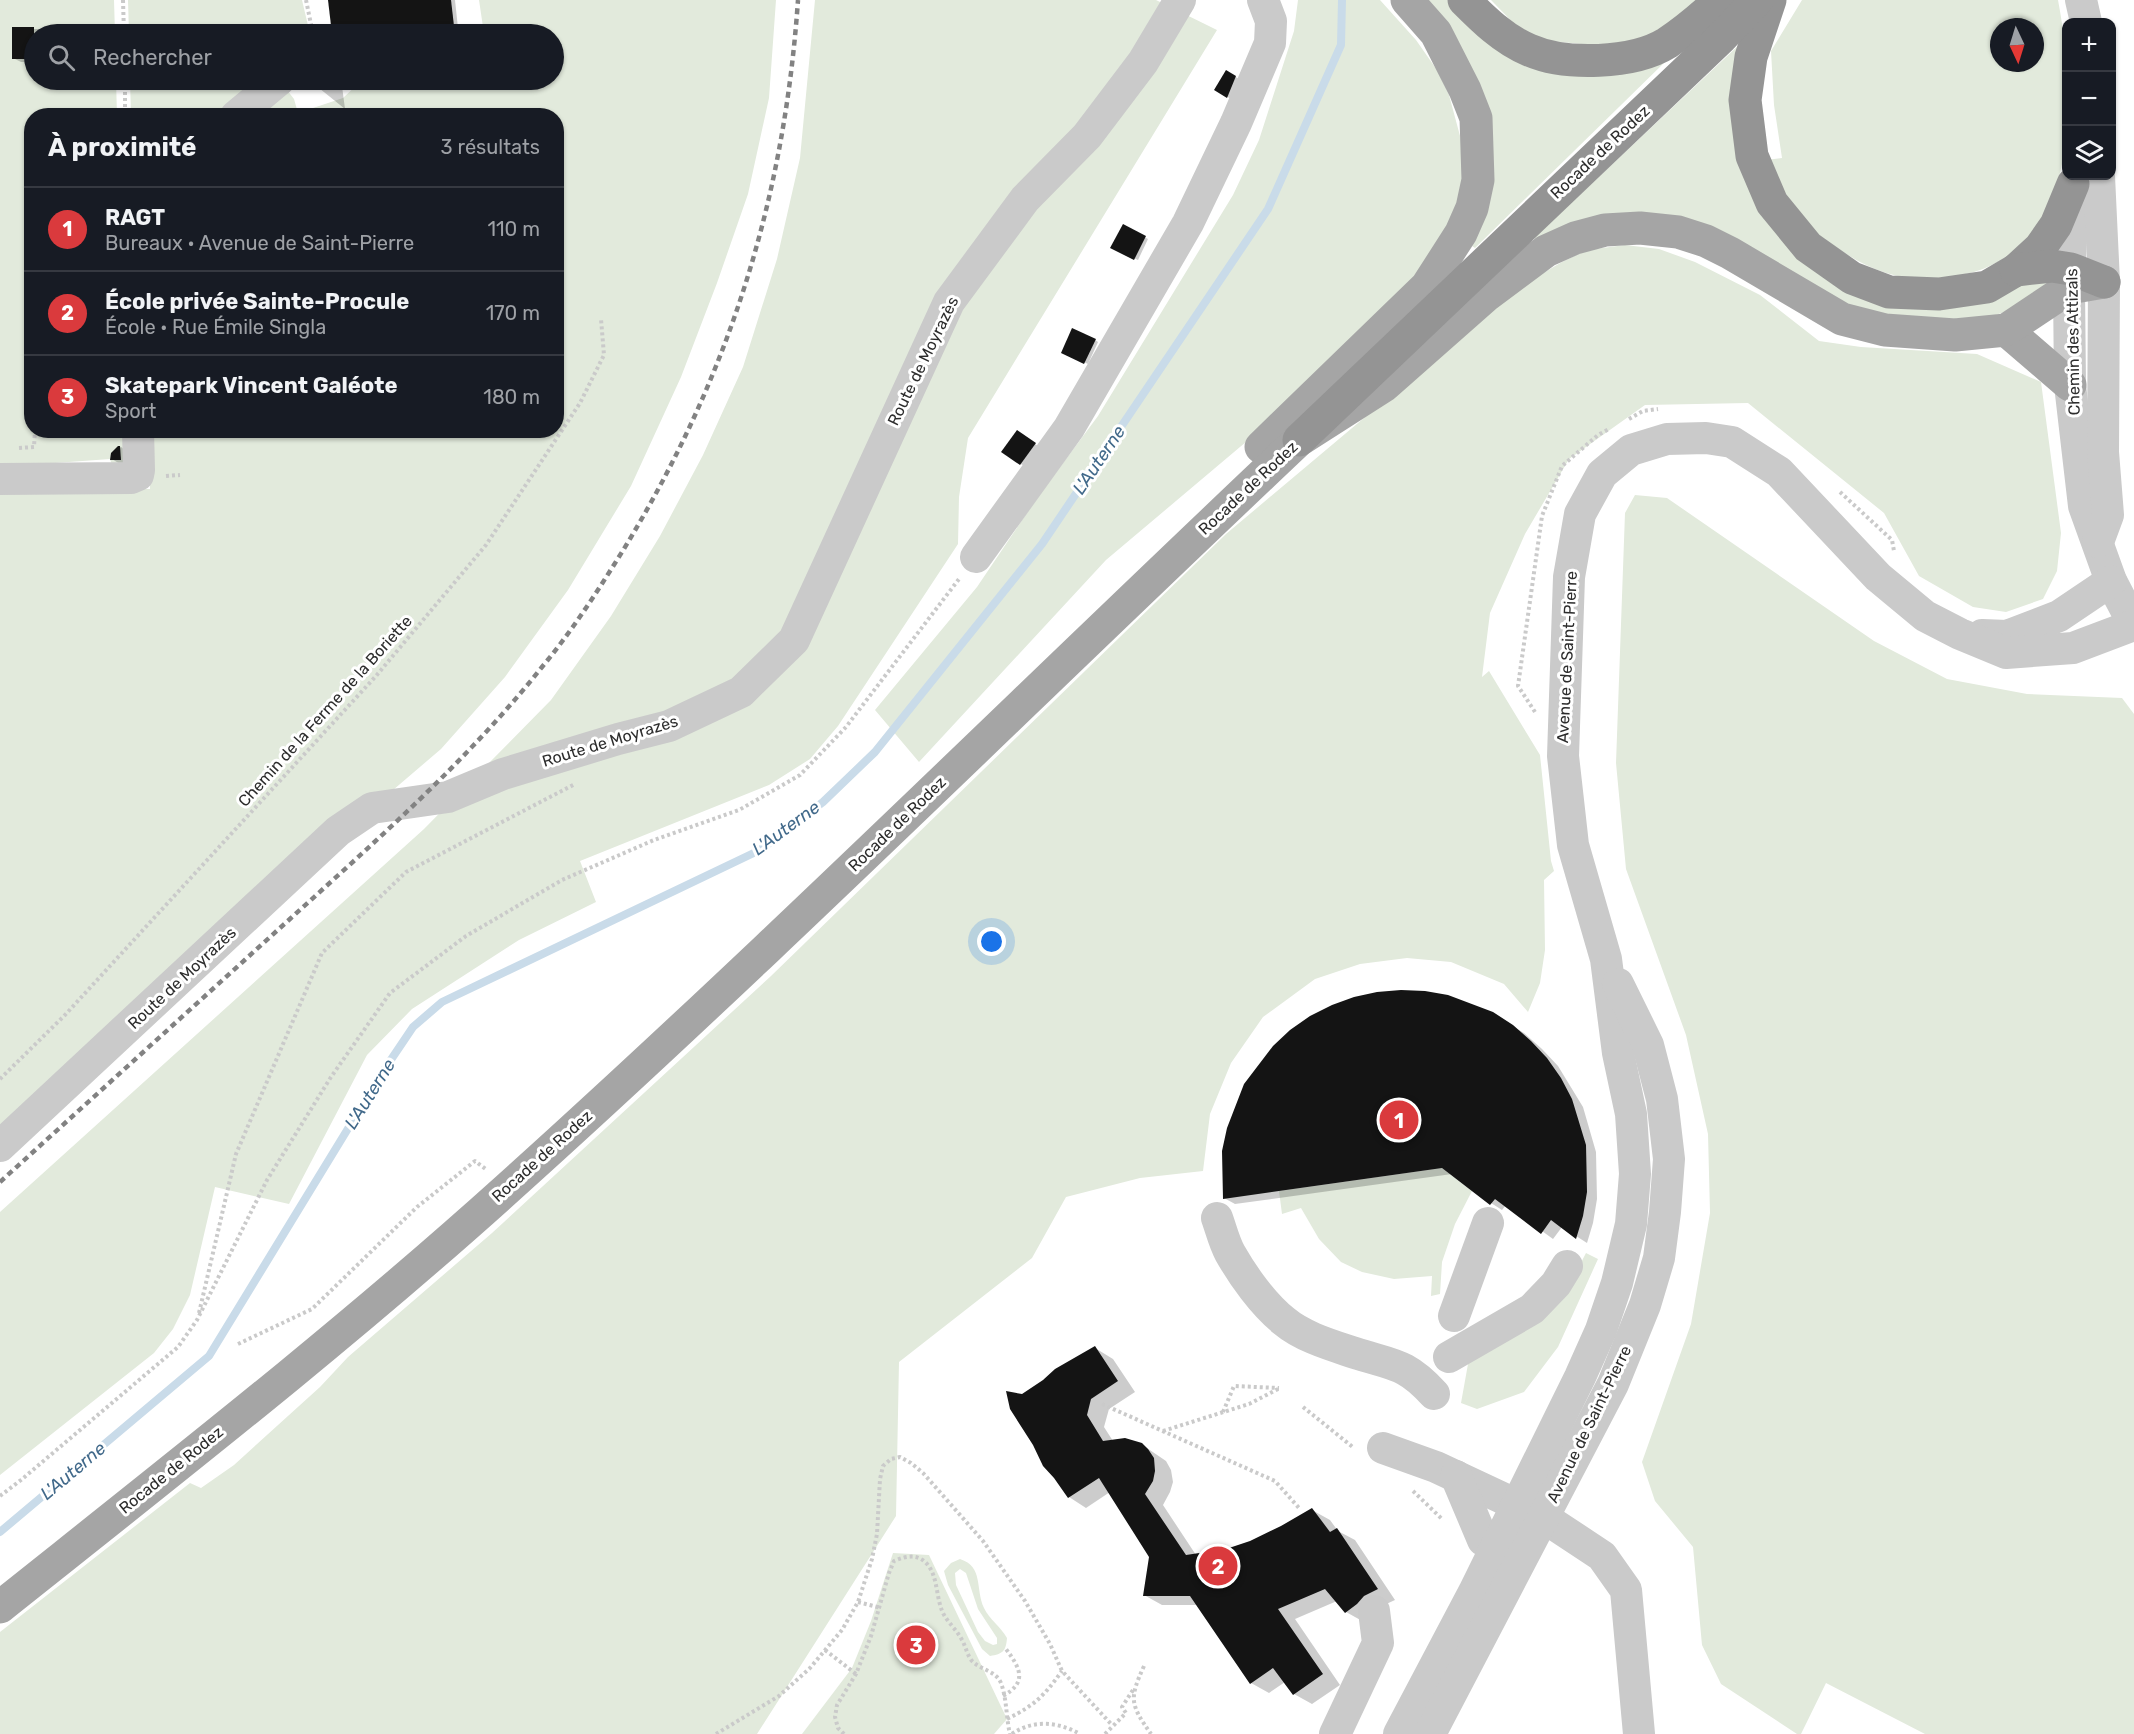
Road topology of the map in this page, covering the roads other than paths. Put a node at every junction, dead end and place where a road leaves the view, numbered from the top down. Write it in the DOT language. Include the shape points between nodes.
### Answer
graph roads {
  1 [pos="1180,0"];
  2 [pos="1263,0"];
  3 [pos="1407,0"];
  4 [pos="1464,0"];
  5 [pos="1720,0"];
  6 [pos="1757,0"];
  7 [pos="1770,0"];
  8 [pos="2081,0"];
  9 [pos="2085,18"];
  10 [pos="267,90"];
  11 [pos="246,108"];
  12 [pos="2081,180"];
  13 [pos="2082,180"];
  14 [pos="2082,180"];
  15 [pos="2016,270"];
  16 [pos="2070,278"];
  17 [pos="2104,282"];
  18 [pos="2006,330"];
  19 [pos="2070,385"];
  20 [pos="138,438"];
  21 [pos="1299,440"];
  22 [pos="0,478"];
  23 [pos="2098,542"];
  24 [pos="976,557"];
  25 [pos="2111,581"];
  26 [pos="1122,609"];
  27 [pos="2134,625"];
  28 [pos="1960,634"];
  29 [pos="1606,959"];
  30 [pos="0,1146"];
  31 [pos="1217,1218"];
  32 [pos="1488,1223"];
  33 [pos="1567,1266"];
  34 [pos="1454,1316"];
  35 [pos="1449,1357"];
  36 [pos="1434,1394"];
  37 [pos="1383,1448"];
  38 [pos="1455,1476"];
  39 [pos="1531,1511"];
  40 [pos="1509,1553"];
  41 [pos="0,1607"];
  42 [pos="1374,1611"];
  43 [pos="1335,1734"];
  44 [pos="1399,1734"];
  45 [pos="1430,1734"];
  46 [pos="1639,1734"];
  1 -- 30 [label="street, Route de Moyrazès" via="1143,62 1087,136 1025,199 949,302 794,640 741,692 669,726 503,774 448,797 372,808 338,831"];
  2 -- 24 [label="street" via="1271,21 1270,43 1188,224 1069,428"];
  3 -- 26 [label="main road" via="1436,33 1476,118 1478,180 1461,233 1427,286 1127,574"];
  4 -- 5 [label="highway" via="1489,25 1529,50 1590,61 1631,57 1666,44"];
  6 -- 21 [label="highway, Rocade de Rodez"];
  7 -- 15 [label="highway" via="1751,57 1745,100 1752,156 1772,203 1808,247 1852,278 1889,292 1939,294 1987,287"];
  8 -- 9 [label="street"];
  10 -- 11 [label="street"];
  12 -- 15 [label="highway" via="2040,249"];
  13 -- 16 [label="street, Chemin des Attizals"];
  14 -- 17 [label="street, Chemin des Attizals"];
  15 -- 16 [label="highway" via="2052,266"];
  16 -- 17 [label="highway"];
  16 -- 18 [label="main road"];
  16 -- 19 [label="street, Chemin des Attizals"];
  17 -- 23 [label="street, Chemin des Attizals" via="2103,452 2108,515"];
  18 -- 19 [label="main road"];
  18 -- 21 [label="main road" via="1954,336 1864,325 1842,319 1706,241 1678,232 1605,230 1546,251 1487,295 1385,385"];
  19 -- 23 [label="street, Chemin des Attizals" via="2084,506"];
  20 -- 22 [label="street" via="139,470 131,478"];
  21 -- 26 [label="main road, Rocade de Rodez"];
  23 -- 25 [label="street, Chemin des Attizals"];
  25 -- 27 [label="street, Chemin des Attizals"];
  25 -- 28 [label="street, Avenue de Saint-Pierre" via="2059,616 2007,636"];
  26 -- 41 [label="main road, Rocade de Rodez" via="508,1188 270,1392"];
  27 -- 28 [label="street, Avenue de Saint-Pierre" via="2073,648 2006,653"];
  28 -- 29 [label="street, Avenue de Saint-Pierre" via="1925,616 1878,577 1779,472 1732,442 1667,439 1630,450 1602,474 1580,514 1569,577 1563,756 1573,845"];
  29 -- 39 [label="street, Avenue de Saint-Pierre" via="1618,1053 1631,1114 1635,1174 1631,1224 1601,1330"];
  29 -- 39 [label="street, Avenue de Saint-Pierre" via="1648,1045 1662,1099 1669,1159 1659,1258 1613,1384"];
  31 -- 36 [label="street" via="1234,1260 1284,1322 1312,1337 1398,1365 1420,1378"];
  32 -- 34 [label="street"];
  33 -- 35 [label="street" via="1532,1309"];
  37 -- 38 [label="street"];
  38 -- 39 [label="street"];
  38 -- 40 [label="street" via="1483,1540"];
  39 -- 40 [label="street, Avenue de Saint-Pierre"];
  39 -- 46 [label="street" via="1602,1556 1626,1590"];
  40 -- 44 [label="street, Avenue de Saint-Pierre"];
  40 -- 45 [label="street, Avenue de Saint-Pierre" via="1470,1657"];
  42 -- 43 [label="street" via="1378,1643"];
}
